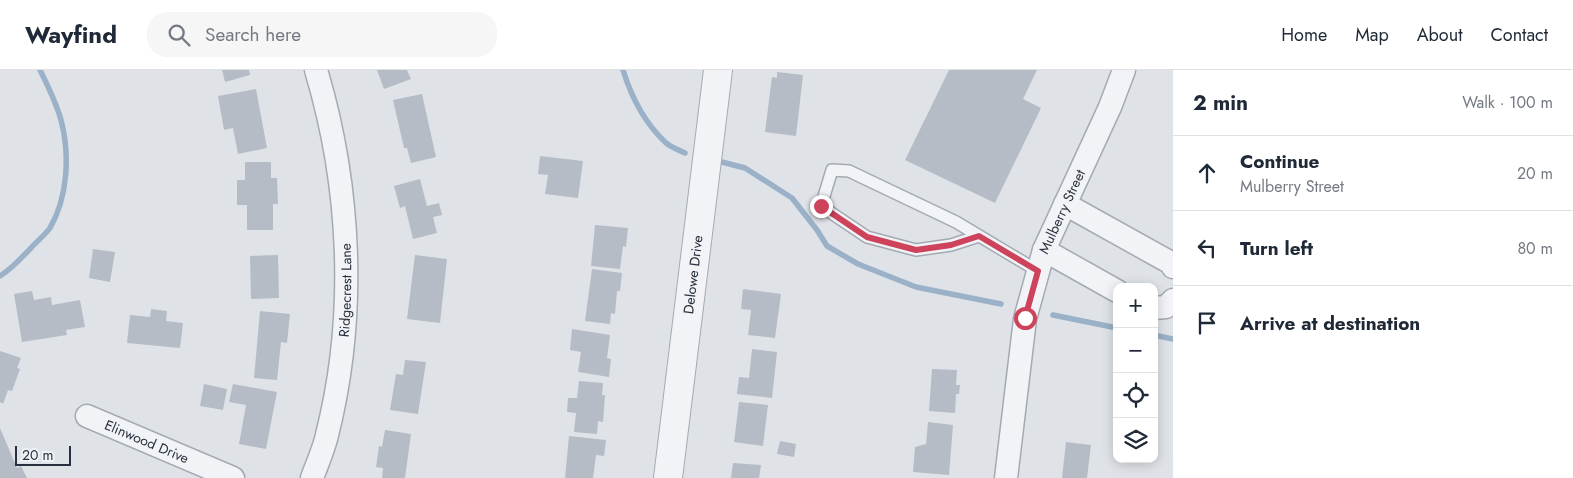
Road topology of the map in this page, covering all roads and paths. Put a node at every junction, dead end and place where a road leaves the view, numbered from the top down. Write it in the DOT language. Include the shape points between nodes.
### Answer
graph roads {
  1 [pos="316,70"];
  2 [pos="718,70"];
  3 [pos="1124,70"];
  4 [pos="1065,204"];
  5 [pos="979,236"];
  6 [pos="1044,250"];
  7 [pos="1173,266"];
  8 [pos="1038,271"];
  9 [pos="1113,288"];
  10 [pos="1173,300"];
  11 [pos="1158,308"];
  12 [pos="87,416"];
  13 [pos="233,478"];
  14 [pos="312,478"];
  15 [pos="668,478"];
  16 [pos="1006,478"];
  1 -- 14 [label="street, Ridgecrest Lane" via="342,191 347,276 342,359 327,436"];
  2 -- 15 [label="street, Delowe Drive"];
  3 -- 4 [label="street, Mulberry Street"];
  4 -- 6 [label="street, Mulberry Street"];
  4 -- 7 [label="street"];
  5 -- 5 [label="lane" via="849,170 832,170 821,206 867,237 916,250 951,245"];
  5 -- 8 [label="lane"];
  6 -- 8 [label="street, Mulberry Street"];
  6 -- 9 [label="street"];
  8 -- 16 [label="street, Mulberry Street" via="1025,318"];
  10 -- 11 [label="street" via="1166,307"];
  12 -- 13 [label="street, Elinwood Drive"];
}
